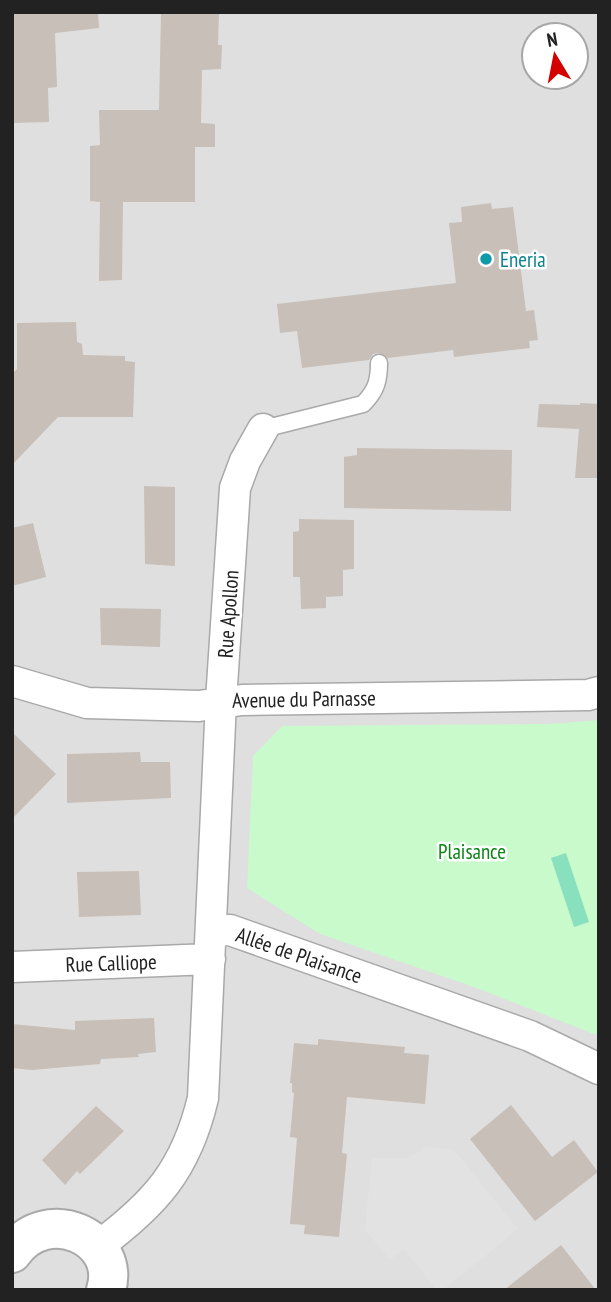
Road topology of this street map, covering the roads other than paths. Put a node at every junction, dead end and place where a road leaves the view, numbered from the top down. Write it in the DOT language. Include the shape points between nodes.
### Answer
graph roads {
  1 [pos="379,363"];
  2 [pos="264,429"];
  3 [pos="12,681"];
  4 [pos="599,692"];
  5 [pos="220,701"];
  6 [pos="211,945"];
  7 [pos="12,967"];
  8 [pos="599,1069"];
  9 [pos="15,1243"];
  10 [pos="97,1247"];
  11 [pos="106,1290"];
  1 -- 2 [label="lane" via="377,385 363,404"];
  2 -- 5 [label="street, Rue Apollon" via="235,488"];
  3 -- 5 [label="street, Avenue du Parnasse" via="87,703 199,706"];
  4 -- 5 [label="street, Avenue du Parnasse"];
  5 -- 6 [label="street, Rue Apollon"];
  6 -- 7 [label="street, Rue Calliope"];
  6 -- 8 [label="street, Allée de Plaisance" via="230,930 530,1036"];
  6 -- 10 [label="street, Allée de Plaisance" via="203,1098 195,1129 168,1182 131,1222"];
  9 -- 10 [label="street" via="38,1231 59,1228 80,1233"];
  10 -- 11 [label="street" via="106,1264"];
}
